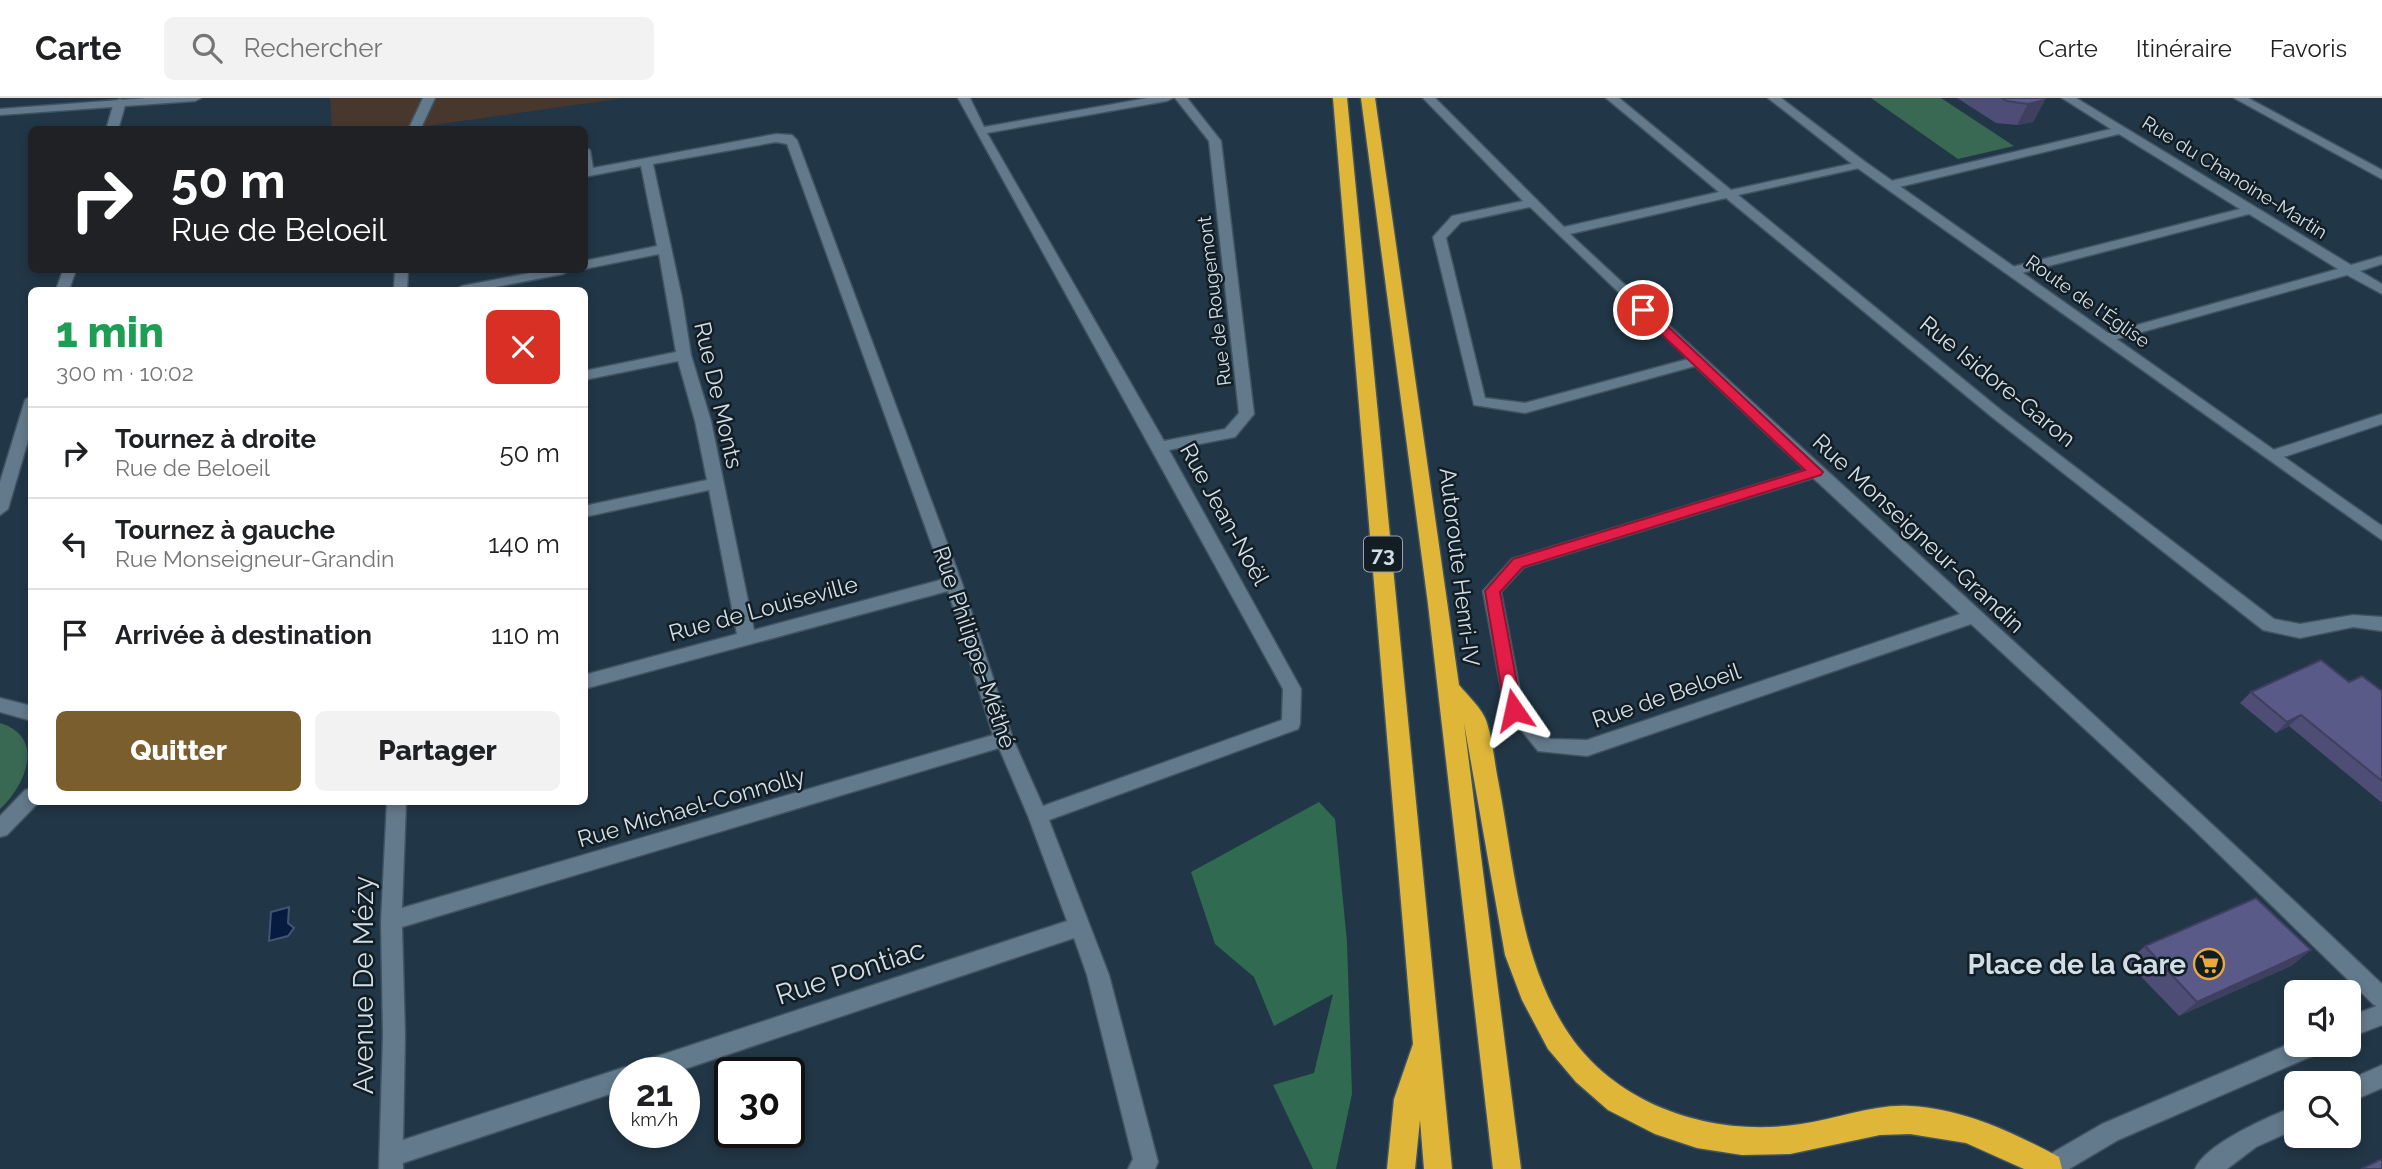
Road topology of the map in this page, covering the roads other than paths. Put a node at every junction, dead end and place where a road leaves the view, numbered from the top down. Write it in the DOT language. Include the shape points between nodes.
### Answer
graph roads {
  1 [pos="178,98"];
  2 [pos="195,98"];
  3 [pos="429,98"];
  4 [pos="964,98"];
  5 [pos="1167,98"];
  6 [pos="1181,98"];
  7 [pos="1340,98"];
  8 [pos="1368,98"];
  9 [pos="1429,98"];
  10 [pos="1612,98"];
  11 [pos="1774,98"];
  12 [pos="2068,98"];
  13 [pos="2240,98"];
  14 [pos="120,102"];
  15 [pos="0,111"];
  16 [pos="113,126"];
  17 [pos="416,126"];
  18 [pos="2122,130"];
  19 [pos="980,131"];
  20 [pos="646,162"];
  21 [pos="1860,164"];
  22 [pos="588,173"];
  23 [pos="2382,175"];
  24 [pos="1891,185"];
  25 [pos="1729,195"];
  26 [pos="1532,203"];
  27 [pos="2249,210"];
  28 [pos="1561,232"];
  29 [pos="663,249"];
  30 [pos="2382,260"];
  31 [pos="588,264"];
  32 [pos="2347,270"];
  33 [pos="2013,271"];
  34 [pos="548,273"];
  35 [pos="477,287"];
  36 [pos="2382,290"];
  37 [pos="2106,338"];
  38 [pos="684,355"];
  39 [pos="1698,361"];
  40 [pos="588,375"];
  41 [pos="28,414"];
  42 [pos="2382,419"];
  43 [pos="1160,447"];
  44 [pos="2272,456"];
  45 [pos="1816,472"];
  46 [pos="716,483"];
  47 [pos="0,509"];
  48 [pos="588,511"];
  49 [pos="2382,534"];
  50 [pos="954,583"];
  51 [pos="1973,616"];
  52 [pos="2382,624"];
  53 [pos="747,638"];
  54 [pos="588,681"];
  55 [pos="1446,684"];
  56 [pos="0,705"];
  57 [pos="28,713"];
  58 [pos="1004,739"];
  59 [pos="28,800"];
  60 [pos="396,805"];
  61 [pos="1038,816"];
  62 [pos="0,829"];
  63 [pos="391,921"];
  64 [pos="1078,927"];
  65 [pos="2382,998"];
  66 [pos="2382,1014"];
  67 [pos="2361,1023"];
  68 [pos="1425,1044"];
  69 [pos="688,1057"];
  70 [pos="2284,1057"];
  71 [pos="2382,1076"];
  72 [pos="609,1084"];
  73 [pos="2361,1086"];
  74 [pos="2284,1122"];
  75 [pos="391,1162"];
  76 [pos="1143,1165"];
  77 [pos="2048,1168"];
  78 [pos="1401,1169"];
  79 [pos="1438,1169"];
  80 [pos="1507,1169"];
  81 [pos="2207,1169"];
  1 -- 2 [label="street"];
  1 -- 14 [label="street"];
  3 -- 17 [label="street"];
  4 -- 19 [label="street, Rue Jean-Noël"];
  5 -- 19 [label="street"];
  6 -- 43 [label="street, Rue de Rougemont" via="1215,141 1247,414 1230,433"];
  7 -- 68 [label="highway, 73"];
  8 -- 55 [label="highway, Autoroute Henri-IV / 73"];
  9 -- 26 [label="street, Rue Monseigneur-Grandin"];
  10 -- 25 [label="street, Rue Isidore-Garon"];
  11 -- 21 [label="street, Route de l'Église"];
  12 -- 18 [label="street, Rue du Chanoine-Martin"];
  13 -- 23 [label="street"];
  14 -- 15 [label="street"];
  14 -- 16 [label="street"];
  18 -- 24 [label="street"];
  18 -- 27 [label="street, Rue du Chanoine-Martin"];
  19 -- 43 [label="street, Rue Jean-Noël"];
  20 -- 22 [label="street"];
  20 -- 29 [label="street, Rue De Monts"];
  20 -- 50 [label="street, Rue Philippe-Méthé" via="788,138 793,143"];
  21 -- 24 [label="street, Route de l'Église"];
  21 -- 25 [label="street"];
  24 -- 33 [label="street, Route de l'Église"];
  25 -- 28 [label="street"];
  25 -- 52 [label="street, Rue Isidore-Garon" via="1997,414 2269,625 2300,631 2353,621"];
  26 -- 28 [label="street, Rue Monseigneur-Grandin"];
  26 -- 39 [label="street" via="1457,219 1438,237 1479,402 1525,408"];
  27 -- 32 [label="street, Rue du Chanoine-Martin"];
  27 -- 33 [label="street"];
  28 -- 39 [label="street, Rue Monseigneur-Grandin"];
  29 -- 31 [label="street"];
  29 -- 38 [label="street, Rue De Monts"];
  30 -- 32 [label="street"];
  32 -- 36 [label="street, Rue du Chanoine-Martin"];
  32 -- 37 [label="street"];
  33 -- 37 [label="street, Route de l'Église"];
  34 -- 35 [label="street"];
  37 -- 44 [label="street, Route de l'Église"];
  38 -- 40 [label="street"];
  38 -- 46 [label="street, Rue De Monts"];
  39 -- 45 [label="street, Rue Monseigneur-Grandin"];
  41 -- 47 [label="street"];
  42 -- 44 [label="street"];
  43 -- 61 [label="street, Rue Jean-Noël" via="1293,690 1291,724"];
  44 -- 49 [label="street, Route de l'Église"];
  45 -- 51 [label="street, Rue Monseigneur-Grandin"];
  45 -- 51 [label="street, Rue de Beloeil" via="1518,563 1492,591 1514,710 1545,746 1587,748"];
  46 -- 48 [label="street"];
  46 -- 53 [label="street, Rue De Monts"];
  50 -- 53 [label="street, Rue de Louiseville"];
  50 -- 58 [label="street, Rue Philippe-Méthé"];
  51 -- 65 [label="street, Rue Monseigneur-Grandin" via="2199,822"];
  53 -- 54 [label="street, Rue de Louiseville"];
  55 -- 77 [label="highway" via="1476,722 1525,981 1550,1032 1600,1088 1649,1118 1711,1137 1792,1140 1906,1119 1939,1122 1969,1128"];
  55 -- 80 [label="highway, Autoroute Henri-IV / 73"];
  56 -- 57 [label="street"];
  58 -- 61 [label="street, Rue Philippe-Méthé"];
  58 -- 63 [label="street, Rue Michael-Connolly"];
  59 -- 62 [label="street"];
  60 -- 63 [label="street, Avenue De Mézy"];
  61 -- 64 [label="street, Rue Philippe-Méthé"];
  63 -- 75 [label="street, Avenue De Mézy"];
  64 -- 69 [label="street, Rue Pontiac"];
  64 -- 76 [label="street, Rue Philippe-Méthé" via="1098,975"];
  66 -- 67 [label="street"];
  68 -- 78 [label="highway" via="1408,1099"];
  68 -- 79 [label="highway, 73"];
  70 -- 77 [label="street" via="2099,1137"];
  71 -- 73 [label="street"];
  72 -- 75 [label="street"];
  74 -- 81 [label="street" via="2248,1139"];
}
